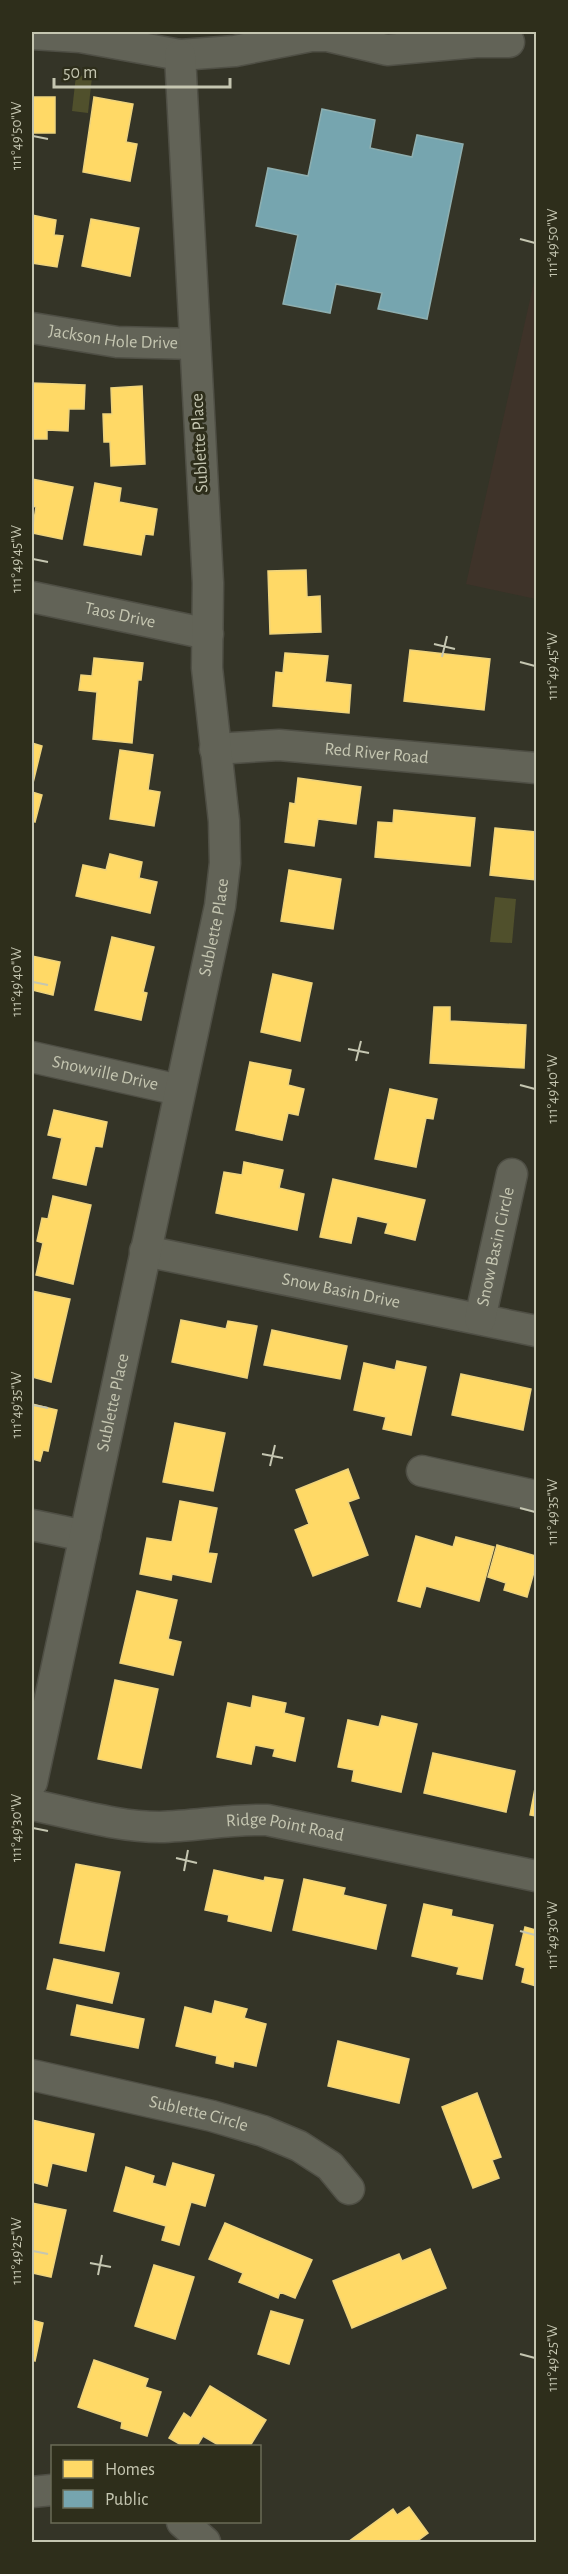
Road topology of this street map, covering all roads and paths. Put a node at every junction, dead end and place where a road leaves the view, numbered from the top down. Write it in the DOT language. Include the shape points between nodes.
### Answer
graph roads {
  1 [pos="32,34"];
  2 [pos="509,42"];
  3 [pos="180,55"];
  4 [pos="32,328"];
  5 [pos="195,344"];
  6 [pos="32,597"];
  7 [pos="208,634"];
  8 [pos="216,749"];
  9 [pos="537,768"];
  10 [pos="32,1057"];
  11 [pos="179,1090"];
  12 [pos="512,1174"];
  13 [pos="145,1251"];
  14 [pos="480,1319"];
  15 [pos="537,1331"];
  16 [pos="422,1471"];
  17 [pos="537,1496"];
  18 [pos="32,1525"];
  19 [pos="84,1536"];
  20 [pos="32,1782"];
  21 [pos="32,1805"];
  22 [pos="537,1876"];
  23 [pos="32,2074"];
  24 [pos="349,2189"];
  25 [pos="51,2490"];
  26 [pos="32,2492"];
  27 [pos="183,2523"];
  28 [pos="205,2542"];
  1 -- 3 [label="street" via="80,37"];
  2 -- 3 [label="street" via="387,50 311,36 234,51"];
  3 -- 5 [label="street, Sublette Place"];
  4 -- 5 [label="street, Jackson Hole Drive" via="117,342"];
  5 -- 7 [label="street, Sublette Place"];
  6 -- 7 [label="street, Taos Drive"];
  7 -- 8 [label="street, Sublette Place" via="207,668"];
  8 -- 9 [label="street, Red River Road" via="279,745"];
  8 -- 11 [label="street, Sublette Place" via="225,863 220,906"];
  10 -- 11 [label="street, Snowville Drive"];
  11 -- 13 [label="street, Sublette Place"];
  12 -- 14 [label="street, Snow Basin Circle"];
  13 -- 14 [label="street, Snow Basin Drive"];
  13 -- 19 [label="street, Sublette Place"];
  14 -- 15 [label="street, Snow Basin Drive"];
  16 -- 17 [label="street"];
  18 -- 19 [label="street"];
  19 -- 20 [label="street, Sublette Place"];
  21 -- 22 [label="street, Ridge Point Road" via="160,1827 235,1819 267,1820"];
  23 -- 24 [label="street, Sublette Circle" via="262,2131 299,2146 330,2166"];
  25 -- 26 [label="street"];
  27 -- 28 [label="street"];
}
